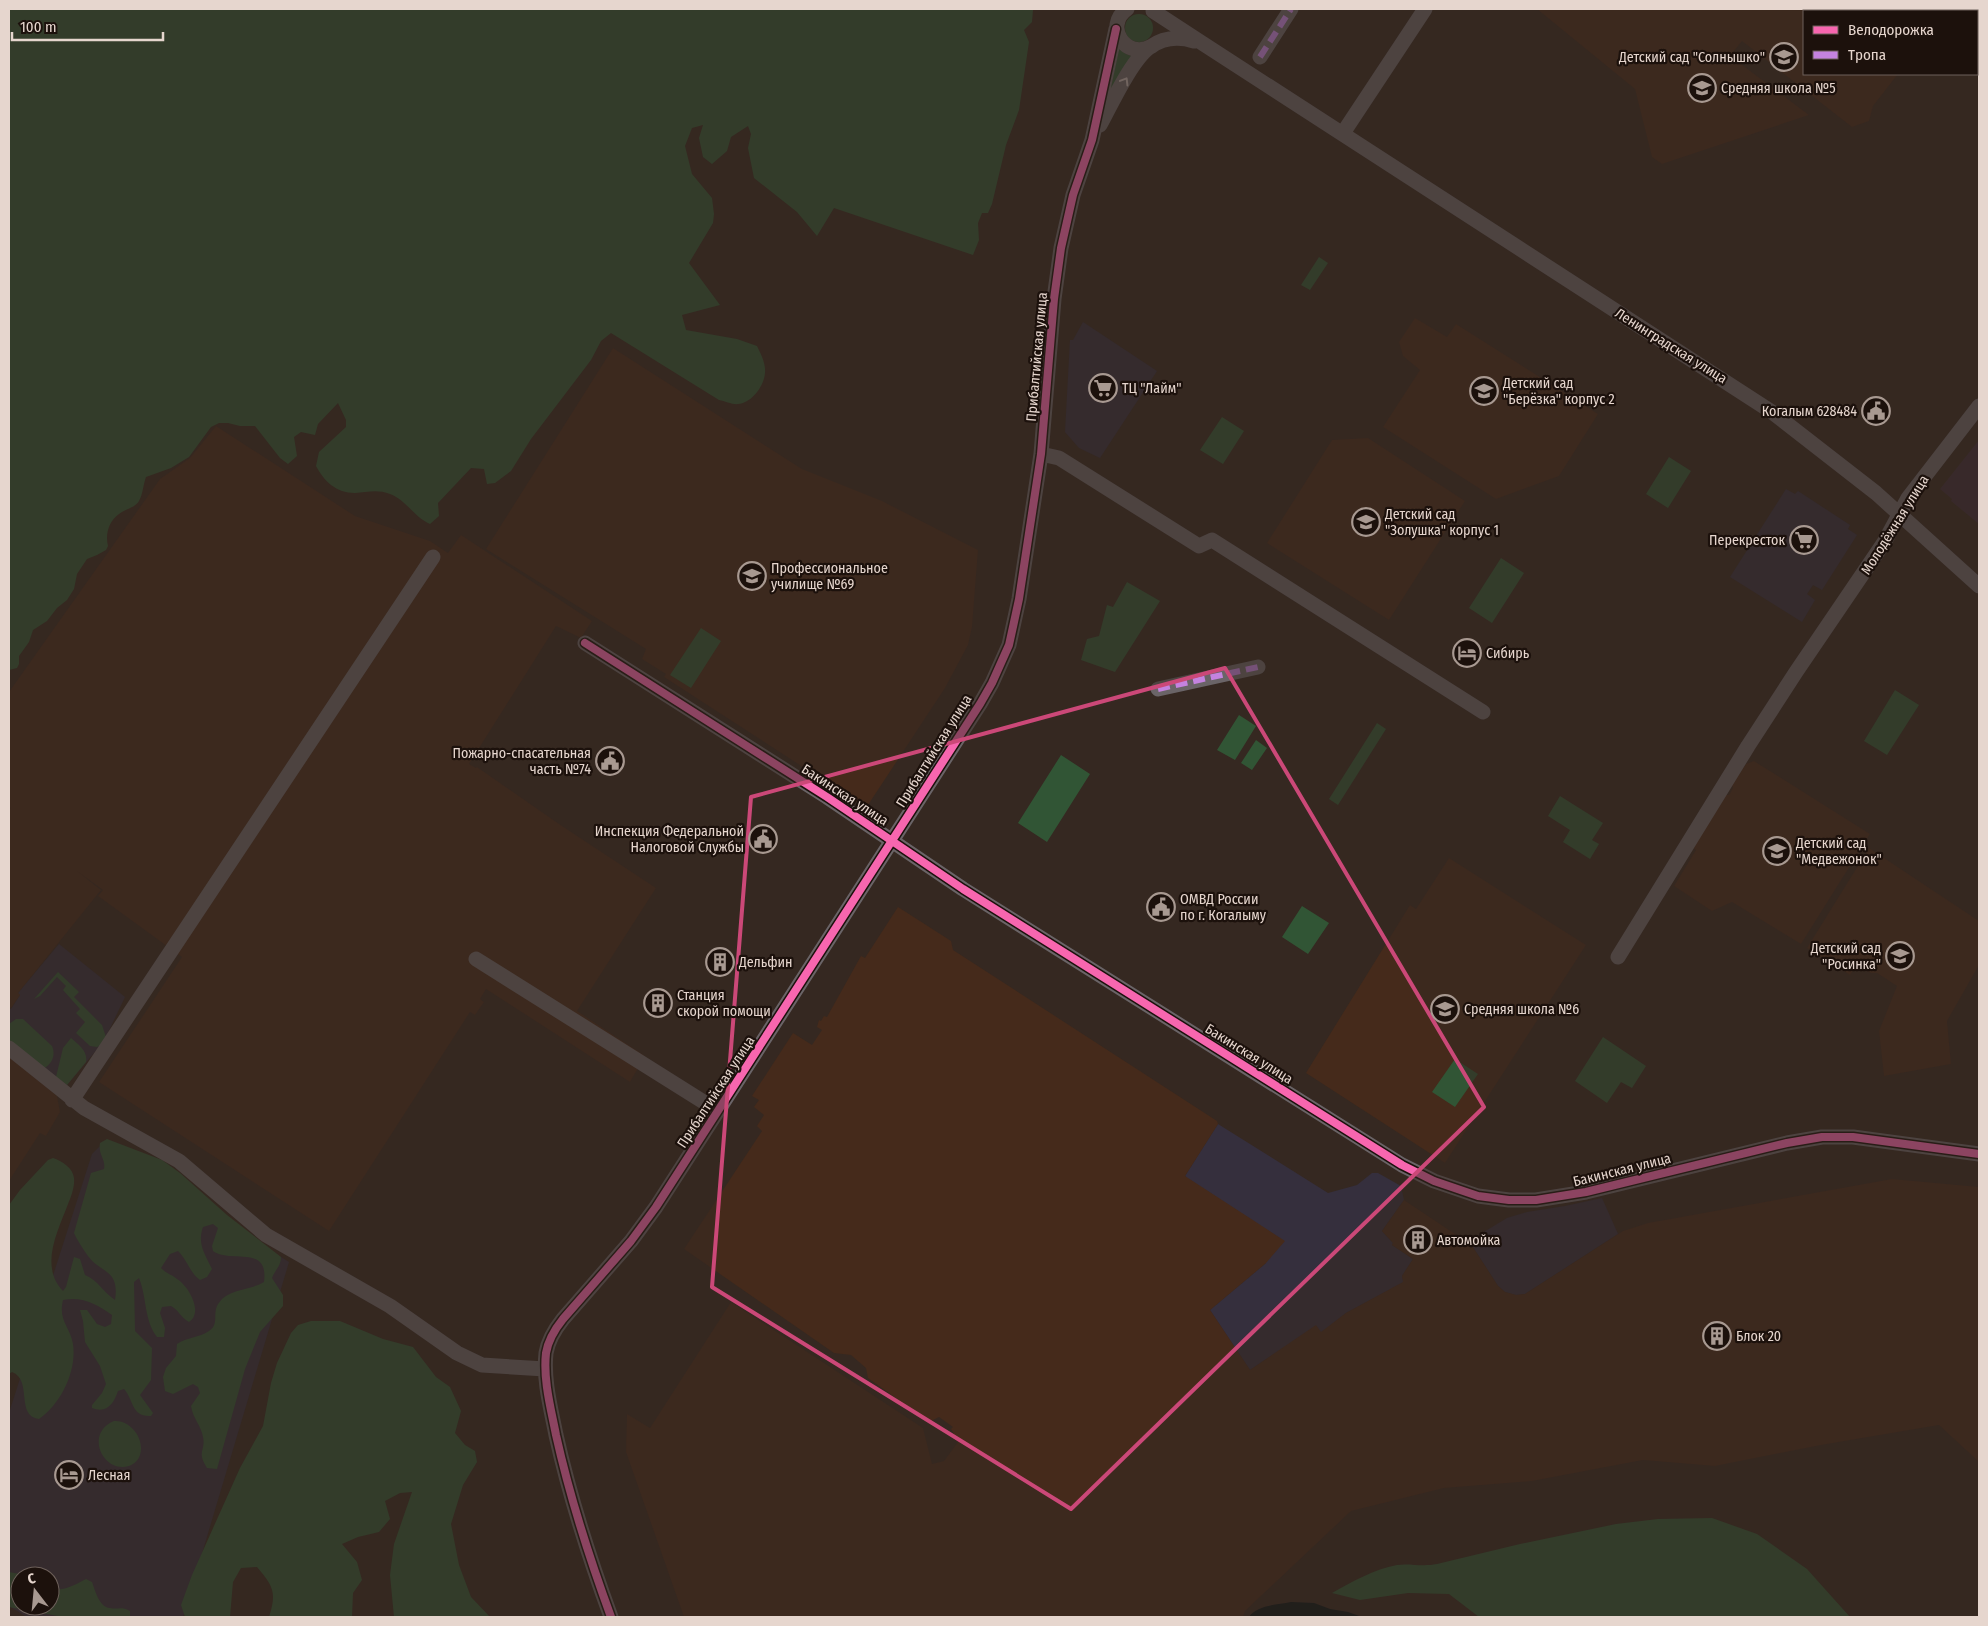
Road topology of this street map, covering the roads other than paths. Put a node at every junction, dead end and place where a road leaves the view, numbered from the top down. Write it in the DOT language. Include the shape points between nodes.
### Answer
graph roads {
  1 [pos="1116,9"];
  2 [pos="1127,9"];
  3 [pos="1153,9"];
  4 [pos="1291,9"];
  5 [pos="1424,9"];
  6 [pos="1117,26"];
  7 [pos="1202,43"];
  8 [pos="1150,47"];
  9 [pos="1260,57"];
  10 [pos="1101,116"];
  11 [pos="1343,133"];
  12 [pos="1979,406"];
  13 [pos="1041,454"];
  14 [pos="1900,514"];
  15 [pos="433,557"];
  16 [pos="1979,586"];
  17 [pos="585,643"];
  18 [pos="1258,667"];
  19 [pos="1158,689"];
  20 [pos="1483,712"];
  21 [pos="892,841"];
  22 [pos="1618,957"];
  23 [pos="476,959"];
  24 [pos="9,1048"];
  25 [pos="72,1100"];
  26 [pos="718,1111"];
  27 [pos="1979,1154"];
  28 [pos="546,1369"];
  29 [pos="611,1617"];
  1 -- 6 [label="street"];
  2 -- 6 [label="street" via="1120,15"];
  3 -- 7 [label="street, Прибалтийская улица"];
  3 -- 8 [label="street" via="1161,30"];
  4 -- 9 [label="street"];
  5 -- 11 [label="street"];
  6 -- 8 [label="street" via="1119,39 1128,47 1138,50"];
  6 -- 10 [label="street, Прибалтийская улица"];
  7 -- 8 [label="street, Прибалтийская улица" via="1172,38"];
  7 -- 11 [label="street, Прибалтийская улица"];
  10 -- 8 [label="street, Прибалтийская улица, one-way"];
  10 -- 13 [label="street, Прибалтийская улица" via="1074,195 1061,248"];
  11 -- 14 [label="street, Ленинградская улица" via="1772,412 1830,455"];
  12 -- 14 [label="street, Молодёжная улица" via="1918,483"];
  13 -- 20 [label="street" via="1059,458 1199,546 1212,540"];
  13 -- 21 [label="street, Прибалтийская улица" via="1020,599 1009,645 992,683"];
  14 -- 16 [label="street, Ленинградская улица"];
  14 -- 22 [label="street, Молодёжная улица" via="1874,559 1748,746"];
  15 -- 25 [label="street"];
  17 -- 21 [label="street, Бакинская улица"];
  18 -- 19 [label="street"];
  21 -- 26 [label="street, Прибалтийская улица"];
  21 -- 27 [label="street, Бакинская улица" via="1402,1165 1462,1192 1509,1200 1553,1199 1822,1137 1868,1138"];
  23 -- 26 [label="street"];
  24 -- 25 [label="street"];
  25 -- 28 [label="street" via="179,1161 266,1235 390,1306 467,1359 482,1365"];
  26 -- 28 [label="street, Прибалтийская улица" via="644,1225 556,1328 546,1351"];
  28 -- 29 [label="street, Прибалтийская улица" via="551,1410 573,1505"];
}
